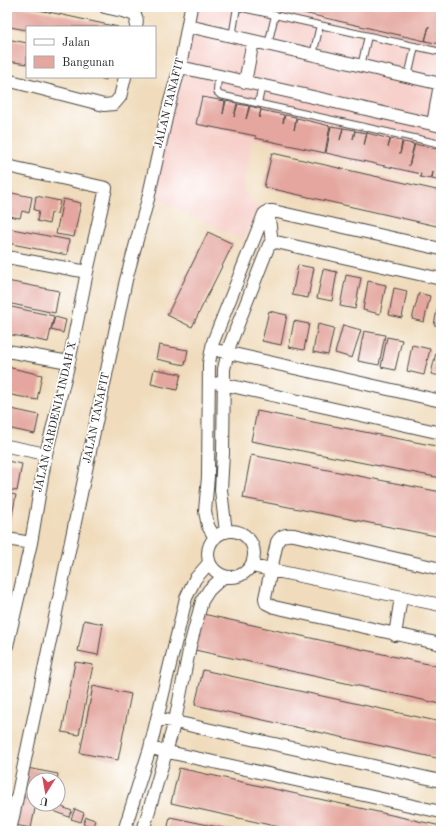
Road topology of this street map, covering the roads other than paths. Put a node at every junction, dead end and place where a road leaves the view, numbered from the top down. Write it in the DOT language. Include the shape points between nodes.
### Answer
graph roads {
  1 [pos="105,7"];
  2 [pos="191,7"];
  3 [pos="238,7"];
  4 [pos="275,15"];
  5 [pos="320,25"];
  6 [pos="136,26"];
  7 [pos="188,26"];
  8 [pos="232,36"];
  9 [pos="368,36"];
  10 [pos="253,41"];
  11 [pos="268,45"];
  12 [pos="415,46"];
  13 [pos="441,52"];
  14 [pos="314,55"];
  15 [pos="361,66"];
  16 [pos="180,67"];
  17 [pos="218,76"];
  18 [pos="408,77"];
  19 [pos="125,78"];
  20 [pos="7,80"];
  21 [pos="244,82"];
  22 [pos="440,84"];
  23 [pos="262,86"];
  24 [pos="258,103"];
  25 [pos="437,125"];
  26 [pos="441,144"];
  27 [pos="7,166"];
  28 [pos="268,212"];
  29 [pos="272,243"];
  30 [pos="441,249"];
  31 [pos="7,257"];
  32 [pos="87,272"];
  33 [pos="441,279"];
  34 [pos="212,349"];
  35 [pos="7,350"];
  36 [pos="228,353"];
  37 [pos="69,362"];
  38 [pos="209,380"];
  39 [pos="225,385"];
  40 [pos="441,401"];
  41 [pos="441,433"];
  42 [pos="7,446"];
  43 [pos="46,454"];
  44 [pos="226,532"];
  45 [pos="215,538"];
  46 [pos="7,539"];
  47 [pos="31,543"];
  48 [pos="209,563"];
  49 [pos="252,566"];
  50 [pos="441,569"];
  51 [pos="271,570"];
  52 [pos="224,577"];
  53 [pos="402,597"];
  54 [pos="441,606"];
  55 [pos="395,634"];
  56 [pos="8,641"];
  57 [pos="441,644"];
  58 [pos="157,718"];
  59 [pos="175,721"];
  60 [pos="150,748"];
  61 [pos="167,752"];
  62 [pos="441,781"];
  63 [pos="441,812"];
  64 [pos="10,831"];
  65 [pos="124,831"];
  66 [pos="143,831"];
  1 -- 6 [label="street" via="132,14 136,17"];
  2 -- 7 [label="street, JALAN TANAFIT"];
  3 -- 4 [label="lane"];
  3 -- 8 [label="lane"];
  4 -- 5 [label="lane"];
  4 -- 11 [label="lane"];
  5 -- 9 [label="lane"];
  5 -- 14 [label="lane"];
  7 -- 8 [label="street"];
  7 -- 16 [label="street, JALAN TANAFIT"];
  8 -- 10 [label="street"];
  9 -- 12 [label="lane"];
  9 -- 15 [label="lane"];
  10 -- 11 [label="street"];
  10 -- 21 [label="street"];
  11 -- 14 [label="street"];
  12 -- 13 [label="lane"];
  12 -- 18 [label="lane"];
  14 -- 15 [label="street"];
  15 -- 18 [label="street"];
  16 -- 17 [label="street"];
  16 -- 64 [label="street, JALAN TANAFIT" via="126,280"];
  17 -- 21 [label="street"];
  17 -- 24 [label="lane" via="217,92 220,95"];
  18 -- 22 [label="street"];
  19 -- 20 [label="street" via="120,97 114,104 104,105"];
  21 -- 23 [label="street"];
  22 -- 25 [label="street"];
  23 -- 24 [label="lane"];
  23 -- 25 [label="street"];
  24 -- 26 [label="lane"];
  27 -- 32 [label="street, JALAN GARDENIA INDAH X" via="106,188"];
  28 -- 29 [label="street"];
  28 -- 30 [label="street" via="273,211"];
  28 -- 34 [label="street" via="264,214"];
  29 -- 33 [label="street"];
  29 -- 36 [label="street" via="269,245"];
  31 -- 32 [label="street"];
  32 -- 37 [label="street, JALAN GARDENIA INDAH X"];
  34 -- 36 [label="street"];
  34 -- 38 [label="street"];
  35 -- 37 [label="street"];
  36 -- 39 [label="street" via="224,370"];
  36 -- 40 [label="street"];
  37 -- 43 [label="street, JALAN GARDENIA INDAH X"];
  38 -- 39 [label="street"];
  38 -- 45 [label="street" via="205,511 208,526"];
  39 -- 41 [label="street"];
  39 -- 44 [label="street" via="221,490"];
  42 -- 43 [label="street"];
  43 -- 47 [label="street, JALAN GARDENIA INDAH X"];
  44 -- 45 [label="street"];
  44 -- 49 [label="street" via="240,532 250,540 255,553"];
  45 -- 48 [label="street" via="208,550"];
  46 -- 47 [label="street"];
  47 -- 56 [label="street, JALAN GARDENIA INDAH X"];
  48 -- 52 [label="street"];
  48 -- 58 [label="street" via="195,579 186,598"];
  49 -- 51 [label="street"];
  49 -- 52 [label="street" via="243,575"];
  50 -- 51 [label="street" via="288,534 277,542"];
  51 -- 53 [label="street"];
  51 -- 55 [label="street" via="265,598 271,606"];
  52 -- 59 [label="street" via="209,590 202,601"];
  53 -- 54 [label="street"];
  53 -- 55 [label="street"];
  55 -- 57 [label="street"];
  58 -- 59 [label="street"];
  58 -- 60 [label="street"];
  59 -- 61 [label="street"];
  59 -- 62 [label="street"];
  60 -- 61 [label="street"];
  60 -- 65 [label="street"];
  61 -- 63 [label="street"];
  61 -- 66 [label="street"];
}
